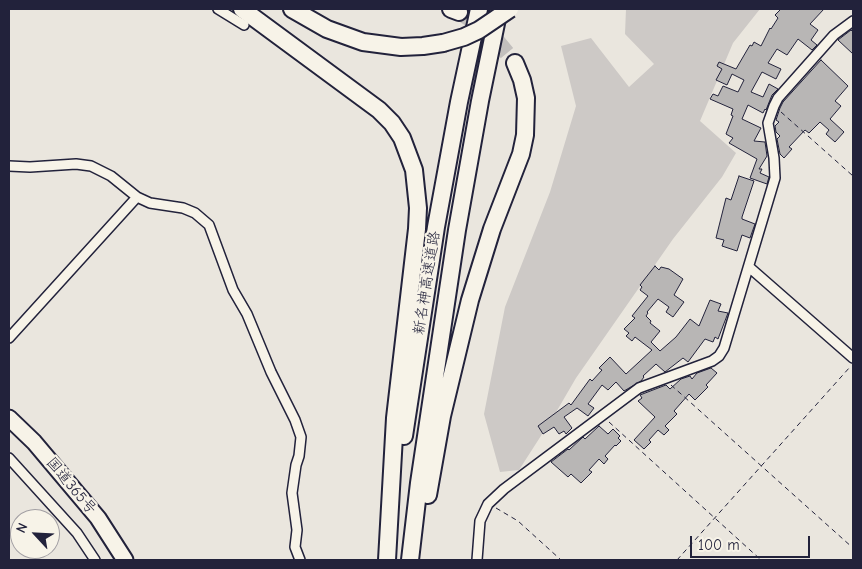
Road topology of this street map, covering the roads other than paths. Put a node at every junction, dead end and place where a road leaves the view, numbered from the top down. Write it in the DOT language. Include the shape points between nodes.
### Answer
graph roads {
  1 [pos="218,9"];
  2 [pos="292,9"];
  3 [pos="479,9"];
  4 [pos="499,9"];
  5 [pos="510,9"];
  6 [pos="243,17"];
  7 [pos="853,21"];
  8 [pos="515,62"];
  9 [pos="9,166"];
  10 [pos="137,197"];
  11 [pos="749,268"];
  12 [pos="9,338"];
  13 [pos="853,358"];
  14 [pos="9,418"];
  15 [pos="9,458"];
  16 [pos="95,560"];
  17 [pos="125,560"];
  18 [pos="300,560"];
  19 [pos="388,560"];
  20 [pos="410,560"];
  21 [pos="417,560"];
  22 [pos="476,560"];
  1 -- 6 [label="street"];
  2 -- 5 [label="highway, bridge" via="327,29 363,42 401,47 443,43 464,36"];
  3 -- 19 [label="highway, 新名神高速道路" via="436,227"];
  4 -- 20 [label="highway, 新名神高速道路" via="457,230"];
  6 -- 19 [label="highway" via="378,110 402,138 414,170 417,229 396,418"];
  7 -- 11 [label="street" via="834,35 774,106 768,123 775,178"];
  8 -- 21 [label="highway" via="526,98 525,135 482,261 460,338 442,416"];
  9 -- 10 [label="street" via="91,166 111,176"];
  10 -- 12 [label="street"];
  10 -- 18 [label="street" via="195,213 212,231 233,290 247,314 301,437 292,493 297,530 295,547"];
  11 -- 13 [label="street"];
  11 -- 22 [label="street" via="724,348 718,356 639,388 504,489 488,504 480,521"];
  14 -- 17 [label="highway, 国道365号" via="34,442 98,518"];
  15 -- 16 [label="street" via="77,533"];
}
